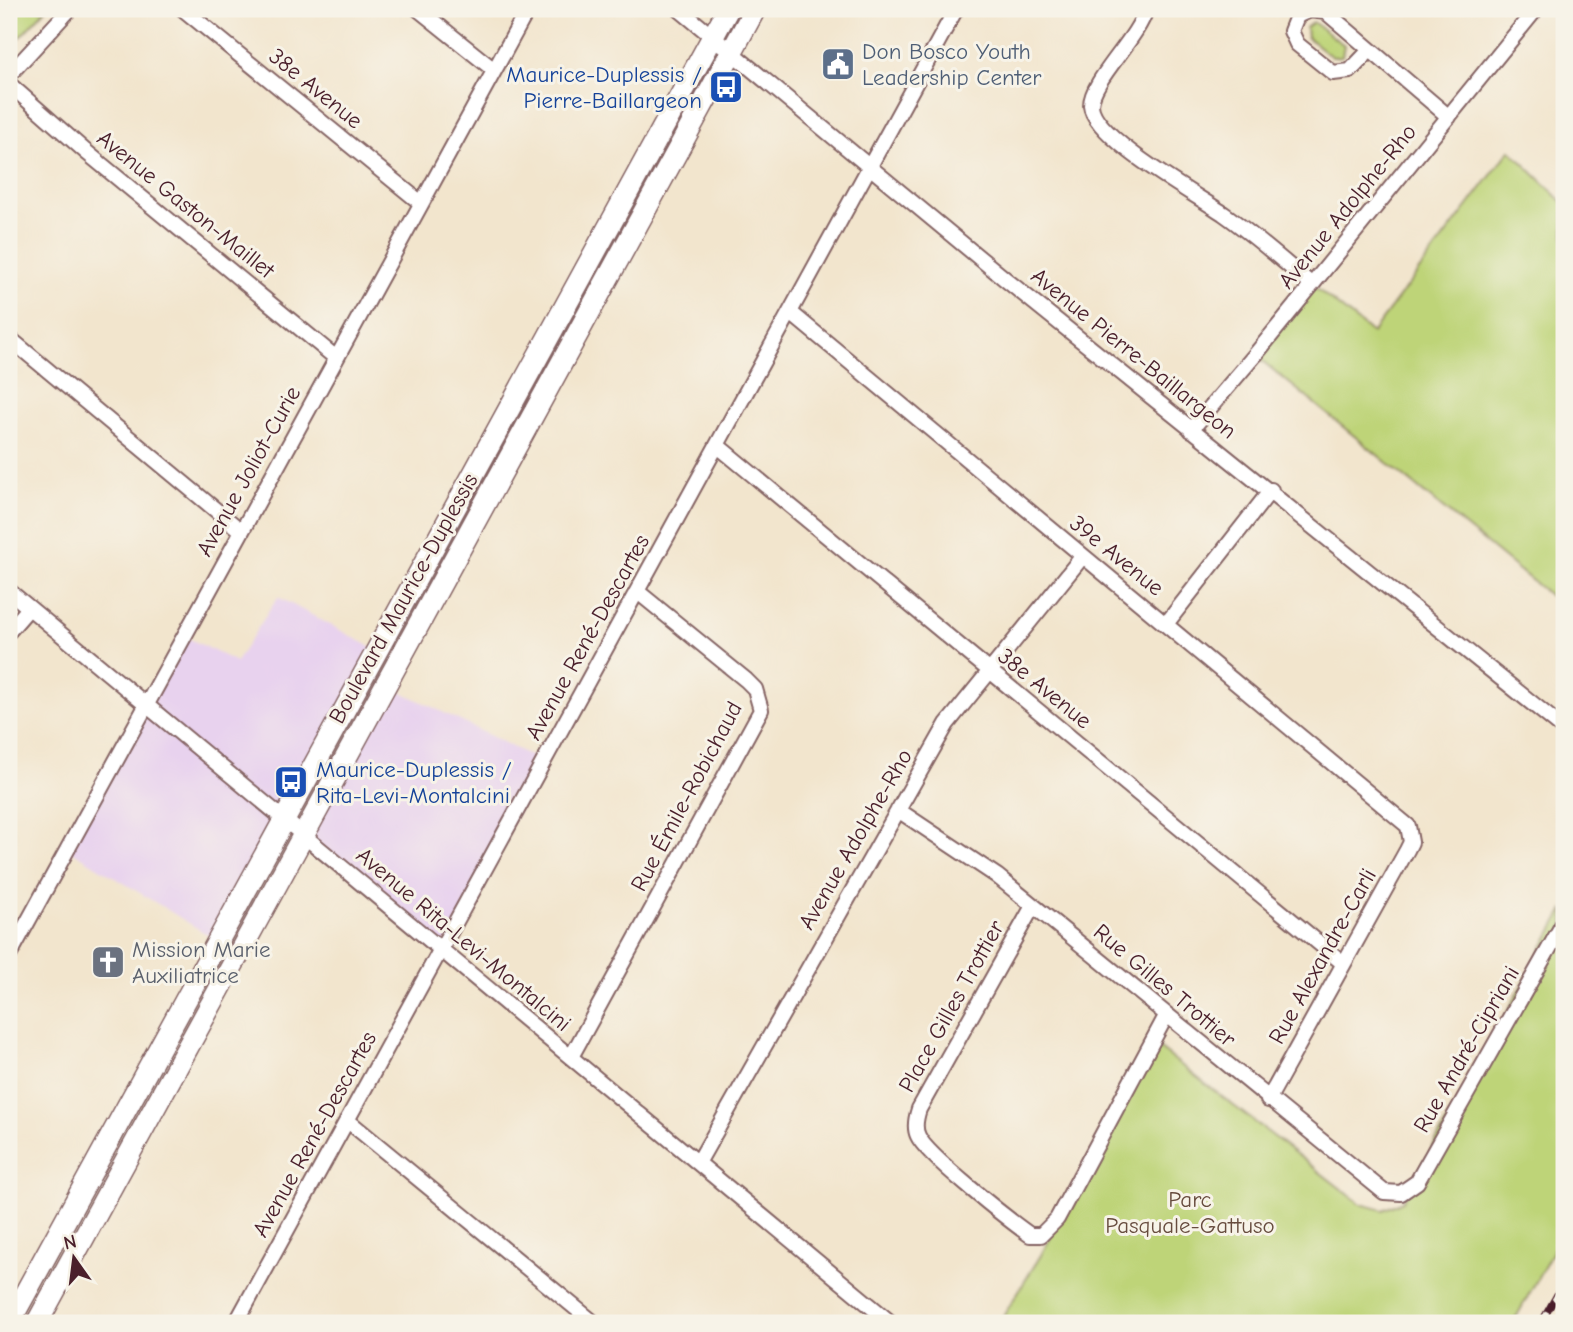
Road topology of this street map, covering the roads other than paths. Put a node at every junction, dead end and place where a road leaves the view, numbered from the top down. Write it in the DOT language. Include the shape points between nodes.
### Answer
graph roads {
  1 [pos="70,9"];
  2 [pos="183,9"];
  3 [pos="418,9"];
  4 [pos="528,9"];
  5 [pos="678,9"];
  6 [pos="728,9"];
  7 [pos="755,9"];
  8 [pos="956,9"];
  9 [pos="1146,9"];
  10 [pos="1536,9"];
  11 [pos="713,37"];
  12 [pos="1370,50"];
  13 [pos="732,52"];
  14 [pos="494,70"];
  15 [pos="9,75"];
  16 [pos="9,84"];
  17 [pos="1450,117"];
  18 [pos="870,167"];
  19 [pos="421,203"];
  20 [pos="1312,285"];
  21 [pos="791,313"];
  22 [pos="9,338"];
  23 [pos="337,358"];
  24 [pos="1191,430"];
  25 [pos="718,446"];
  26 [pos="1270,490"];
  27 [pos="241,531"];
  28 [pos="1083,557"];
  29 [pos="9,591"];
  30 [pos="638,592"];
  31 [pos="29,608"];
  32 [pos="1166,624"];
  33 [pos="9,631"];
  34 [pos="991,673"];
  35 [pos="146,704"];
  36 [pos="1564,729"];
  37 [pos="898,810"];
  38 [pos="285,817"];
  39 [pos="303,834"];
  40 [pos="1411,834"];
  41 [pos="1033,906"];
  42 [pos="1564,922"];
  43 [pos="441,950"];
  44 [pos="9,956"];
  45 [pos="1343,963"];
  46 [pos="1166,1016"];
  47 [pos="571,1057"];
  48 [pos="1268,1100"];
  49 [pos="347,1120"];
  50 [pos="698,1163"];
  51 [pos="1401,1193"];
  52 [pos="9,1323"];
  53 [pos="37,1323"];
  54 [pos="236,1323"];
  55 [pos="594,1323"];
  56 [pos="891,1323"];
  1 -- 15 [label="street"];
  2 -- 19 [label="street, 38e Avenue"];
  3 -- 14 [label="street"];
  4 -- 14 [label="street, Avenue Joliot-Curie"];
  5 -- 11 [label="street, Avenue Pierre-Baillargeon"];
  6 -- 11 [label="street, Boulevard Maurice-Duplessis"];
  7 -- 13 [label="street, Boulevard Maurice-Duplessis"];
  8 -- 18 [label="street, Avenue René-Descartes"];
  9 -- 20 [label="street" via="1136,34 1093,93 1091,105 1100,125 1167,180 1226,216"];
  10 -- 17 [label="street, Avenue Adolphe-Rho"];
  11 -- 13 [label="street, Avenue Pierre-Baillargeon"];
  11 -- 38 [label="street, Boulevard Maurice-Duplessis"];
  12 -- 12 [label="street" via="1326,12 1310,10 1297,16 1291,31 1297,44 1333,73 1350,71"];
  12 -- 17 [label="street"];
  13 -- 18 [label="street, Avenue Pierre-Baillargeon"];
  13 -- 39 [label="street, Boulevard Maurice-Duplessis"];
  14 -- 19 [label="street, Avenue Joliot-Curie"];
  16 -- 23 [label="street, Avenue Gaston-Maillet"];
  17 -- 20 [label="street, Avenue Adolphe-Rho"];
  18 -- 21 [label="street, Avenue René-Descartes"];
  18 -- 24 [label="street, Avenue Pierre-Baillargeon"];
  19 -- 23 [label="street, Avenue Joliot-Curie"];
  20 -- 24 [label="street, Avenue Adolphe-Rho"];
  21 -- 25 [label="street, Avenue René-Descartes"];
  21 -- 28 [label="street, 39e Avenue"];
  22 -- 27 [label="street"];
  23 -- 27 [label="street, Avenue Joliot-Curie"];
  24 -- 26 [label="street, Avenue Pierre-Baillargeon"];
  25 -- 30 [label="street, Avenue René-Descartes"];
  25 -- 34 [label="street, 38e Avenue"];
  26 -- 32 [label="street"];
  26 -- 36 [label="street, Avenue Pierre-Baillargeon"];
  27 -- 35 [label="street, Avenue Joliot-Curie"];
  28 -- 32 [label="street, 39e Avenue"];
  28 -- 34 [label="street, Avenue Adolphe-Rho"];
  29 -- 31 [label="street, Avenue Rita-Levi-Montalcini"];
  30 -- 43 [label="street, Avenue René-Descartes"];
  30 -- 47 [label="street, Rue Émile-Robichaud" via="746,680 755,689 761,710"];
  31 -- 33 [label="street"];
  31 -- 35 [label="street, Avenue Rita-Levi-Montalcini"];
  32 -- 40 [label="street, 39e Avenue" via="1402,820"];
  34 -- 37 [label="street, Avenue Adolphe-Rho" via="947,724"];
  34 -- 45 [label="street, 38e Avenue"];
  35 -- 38 [label="street, Avenue Rita-Levi-Montalcini"];
  35 -- 44 [label="street, Avenue Joliot-Curie"];
  37 -- 41 [label="street, Rue Gilles Trottier"];
  37 -- 50 [label="street, Avenue Adolphe-Rho"];
  38 -- 39 [label="street, Avenue Rita-Levi-Montalcini"];
  38 -- 52 [label="street, Boulevard Maurice-Duplessis"];
  39 -- 43 [label="street, Avenue Rita-Levi-Montalcini"];
  39 -- 53 [label="street, Boulevard Maurice-Duplessis"];
  40 -- 45 [label="street, Rue Alexandre-Carli" via="1408,850"];
  41 -- 46 [label="street, Rue Gilles Trottier"];
  41 -- 46 [label="street, Place Gilles Trottier" via="915,1122 916,1134 931,1153 1030,1235 1041,1235 1057,1219"];
  42 -- 51 [label="street, Rue André-Cipriani" via="1417,1182"];
  43 -- 47 [label="street, Avenue Rita-Levi-Montalcini"];
  43 -- 49 [label="street, Avenue René-Descartes"];
  45 -- 48 [label="street, Rue Alexandre-Carli"];
  46 -- 48 [label="street, Rue Gilles Trottier"];
  47 -- 50 [label="street, Avenue Rita-Levi-Montalcini"];
  48 -- 51 [label="street, Rue Gilles Trottier" via="1373,1186"];
  49 -- 54 [label="street, Avenue René-Descartes"];
  49 -- 55 [label="street"];
  50 -- 56 [label="street, Avenue Rita-Levi-Montalcini"];
}
